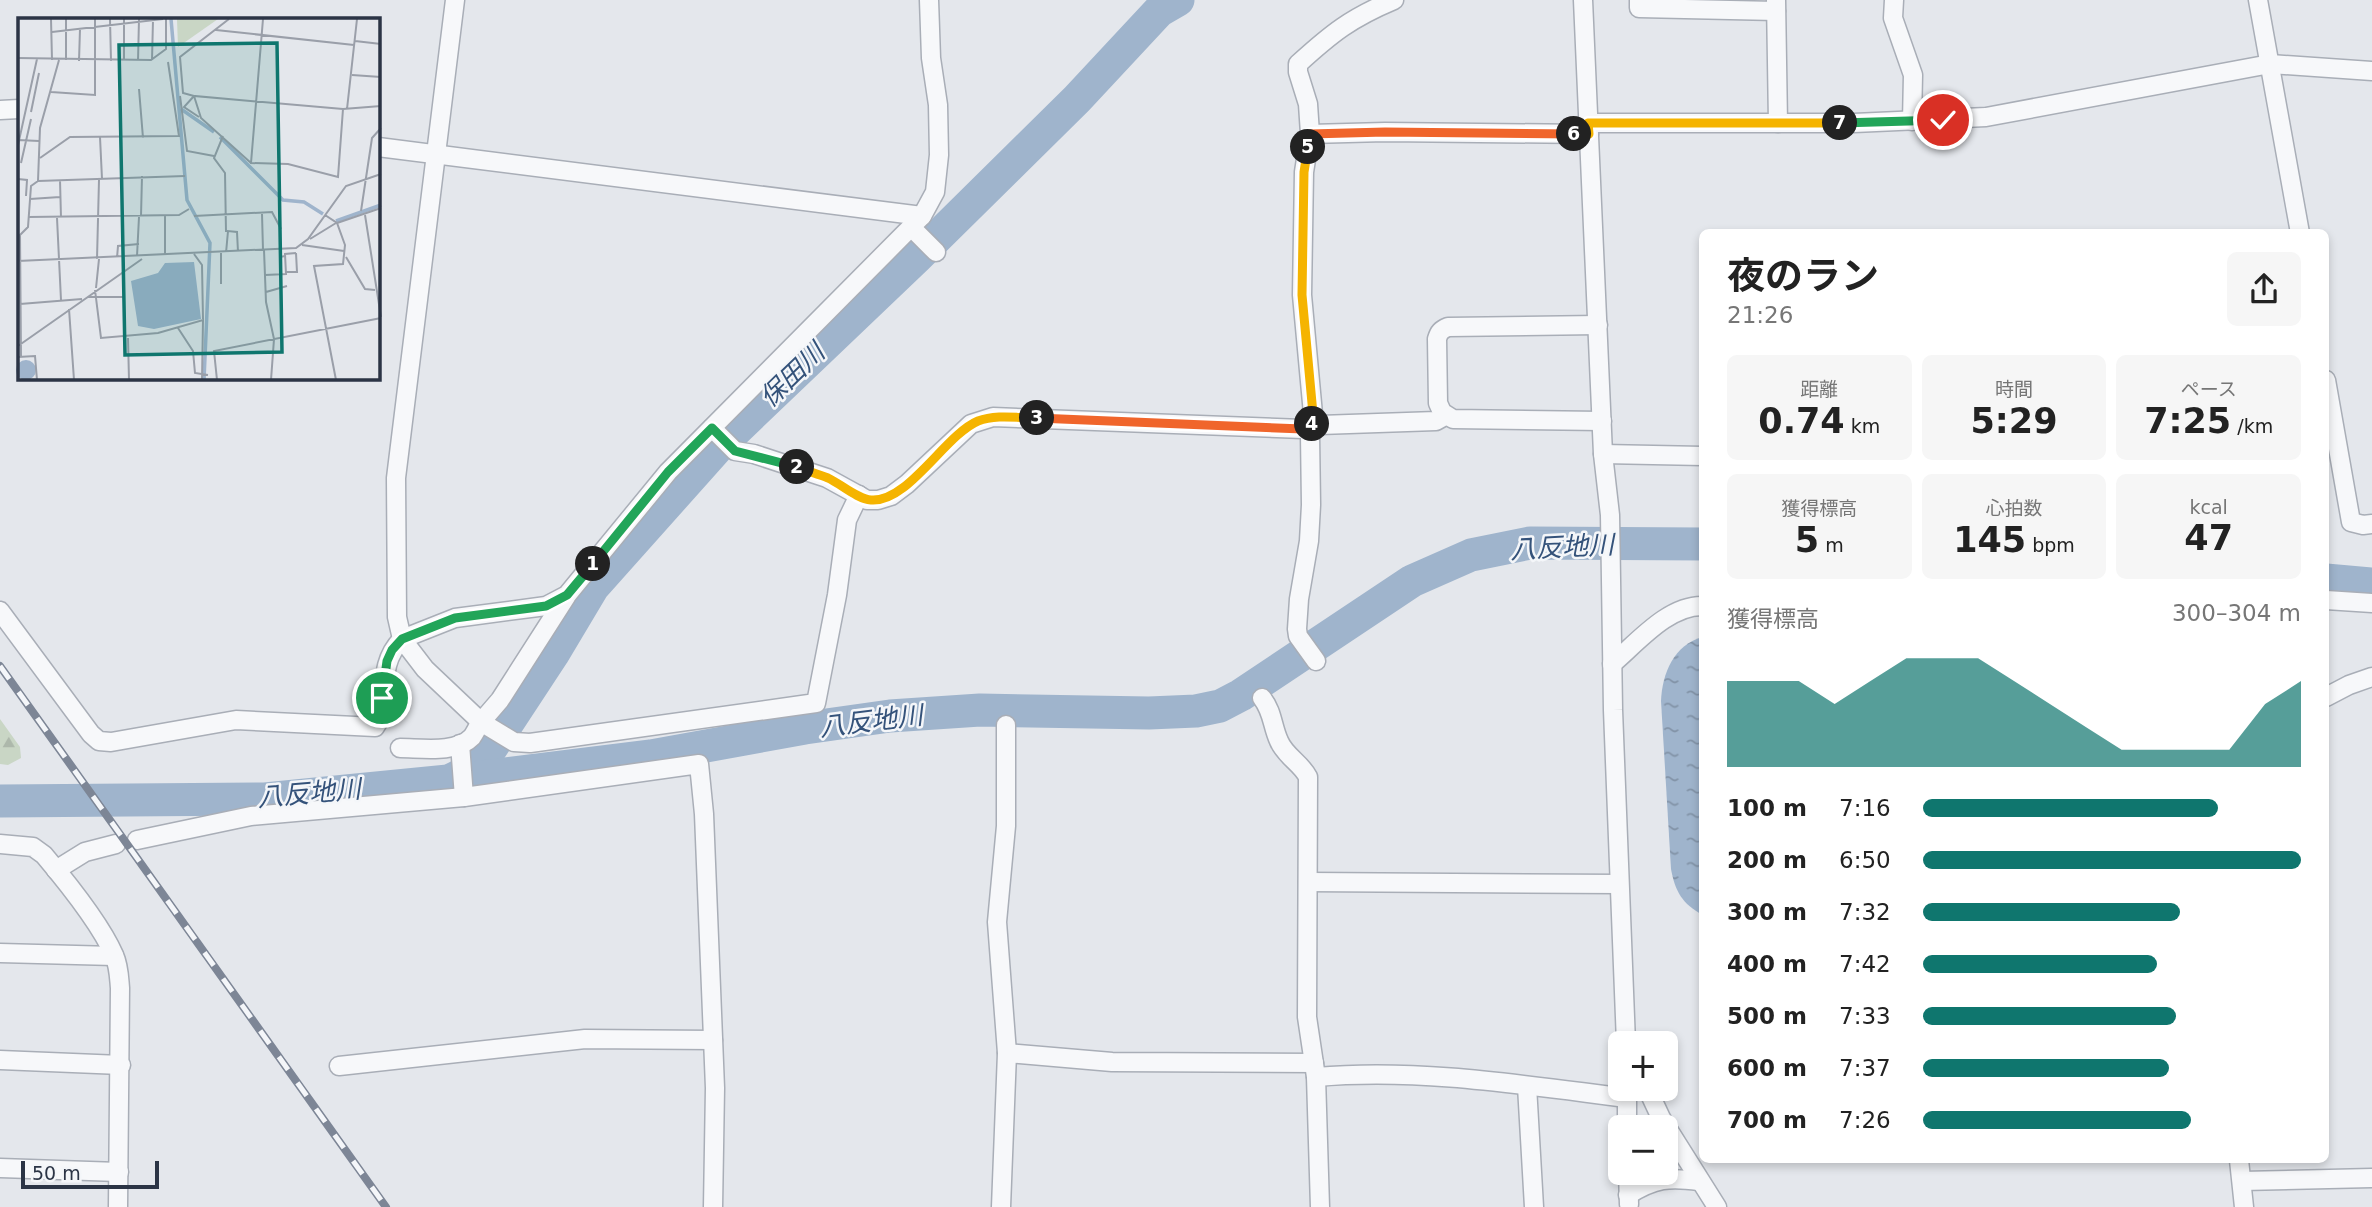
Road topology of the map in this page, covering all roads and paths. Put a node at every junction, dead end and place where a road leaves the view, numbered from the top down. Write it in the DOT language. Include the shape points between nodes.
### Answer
graph roads {
  1 [pos="455,0"];
  2 [pos="929,0"];
  3 [pos="1394,0"];
  4 [pos="1583,0"];
  5 [pos="1639,0"];
  6 [pos="1894,0"];
  7 [pos="2258,0"];
  8 [pos="1776,6"];
  9 [pos="2270,64"];
  10 [pos="2372,71"];
  11 [pos="18,109"];
  12 [pos="0,110"];
  13 [pos="1912,121"];
  14 [pos="1778,123"];
  15 [pos="1589,129"];
  16 [pos="1310,134"];
  17 [pos="380,148"];
  18 [pos="435,155"];
  19 [pos="2299,229"];
  20 [pos="926,237"];
  21 [pos="1598,325"];
  22 [pos="2329,397"];
  23 [pos="1445,416"];
  24 [pos="1602,421"];
  25 [pos="1311,427"];
  26 [pos="719,436"];
  27 [pos="1603,454"];
  28 [pos="1699,456"];
  29 [pos="859,495"];
  30 [pos="2372,524"];
  31 [pos="567,595"];
  32 [pos="2329,600"];
  33 [pos="2372,603"];
  34 [pos="1699,606"];
  35 [pos="0,611"];
  36 [pos="402,639"];
  37 [pos="1315,659"];
  38 [pos="1612,664"];
  39 [pos="2372,677"];
  40 [pos="2329,695"];
  41 [pos="1262,698"];
  42 [pos="481,722"];
  43 [pos="1006,725"];
  44 [pos="460,744"];
  45 [pos="400,748"];
  46 [pos="464,793"];
  47 [pos="137,840"];
  48 [pos="0,844"];
  49 [pos="116,844"];
  50 [pos="57,870"];
  51 [pos="1308,882"];
  52 [pos="1619,884"];
  53 [pos="0,953"];
  54 [pos="114,956"];
  55 [pos="1625,1021"];
  56 [pos="1625,1031"];
  57 [pos="1628,1031"];
  58 [pos="713,1040"];
  59 [pos="1007,1053"];
  60 [pos="0,1060"];
  61 [pos="121,1065"];
  62 [pos="339,1066"];
  63 [pos="1315,1070"];
  64 [pos="1527,1086"];
  65 [pos="1608,1092"];
  66 [pos="1653,1101"];
  67 [pos="2239,1163"];
  68 [pos="0,1168"];
  69 [pos="119,1172"];
  70 [pos="2372,1178"];
  71 [pos="1699,1181"];
  72 [pos="2242,1181"];
  73 [pos="1628,1201"];
  74 [pos="118,1207"];
  75 [pos="713,1207"];
  76 [pos="1001,1207"];
  77 [pos="1320,1207"];
  78 [pos="1534,1207"];
  79 [pos="1717,1207"];
  80 [pos="2244,1207"];
  1 -- 18 [label="street"];
  2 -- 20 [label="street" via="939,155"];
  3 -- 16 [label="street" via="1338,29 1298,64"];
  4 -- 15 [label="street"];
  5 -- 8 [label="street" via="1639,8"];
  6 -- 13 [label="street" via="1893,18 1913,75"];
  7 -- 9 [label="street"];
  8 -- 14 [label="street"];
  9 -- 10 [label="street"];
  9 -- 13 [label="street" via="1986,117"];
  9 -- 19 [label="street"];
  11 -- 12 [label="street"];
  13 -- 14 [label="street"];
  14 -- 15 [label="street"];
  15 -- 16 [label="street"];
  15 -- 21 [label="street"];
  16 -- 25 [label="street" via="1304,172 1302,295"];
  17 -- 18 [label="street"];
  18 -- 20 [label="street"];
  18 -- 36 [label="street" via="396,478 397,617"];
  20 -- 26 [label="street"];
  21 -- 23 [label="street" via="1448,327 1439,332 1438,403"];
  21 -- 24 [label="street"];
  22 -- 30 [label="street" via="2351,523"];
  23 -- 24 [label="street"];
  23 -- 25 [label="street" via="1436,421"];
  24 -- 27 [label="street"];
  25 -- 29 [label="street" via="993,417 971,424 891,496 867,500"];
  25 -- 37 [label="street" via="1311,517 1297,629"];
  26 -- 29 [label="street" via="735,451 827,478"];
  26 -- 31 [label="street" via="668,472"];
  27 -- 28 [label="street"];
  27 -- 38 [label="street" via="1610,525"];
  29 -- 42 [label="street" via="847,520 838,595 816,703 530,743 514,742"];
  31 -- 36 [label="street" via="546,606 455,618"];
  31 -- 42 [label="street"];
  32 -- 33 [label="street"];
  34 -- 38 [label="street" via="1670,614"];
  35 -- 36 [label="street" via="91,734 99,741 111,742 236,720 374,727 381,719 387,661"];
  36 -- 42 [label="street" via="425,669"];
  38 -- 52 [label="street"];
  39 -- 40 [label="street"];
  41 -- 51 [label="street" via="1272,714 1279,742 1308,777"];
  42 -- 44 [label="street" via="472,737"];
  43 -- 59 [label="street" via="1006,826 997,922"];
  44 -- 45 [label="street"];
  44 -- 46 [label="street"];
  46 -- 47 [label="street" via="251,816"];
  46 -- 58 [label="street" via="699,764"];
  48 -- 50 [label="street" via="33,847"];
  49 -- 50 [label="street" via="85,852"];
  50 -- 54 [label="street"];
  51 -- 52 [label="street"];
  51 -- 63 [label="street" via="1307,1017"];
  52 -- 55 [label="street"];
  53 -- 54 [label="street"];
  54 -- 61 [label="street" via="120,988"];
  55 -- 56 [label="street"];
  55 -- 57 [label="street"];
  58 -- 62 [label="street" via="585,1039"];
  58 -- 75 [label="street"];
  59 -- 63 [label="street"];
  59 -- 76 [label="street"];
  60 -- 61 [label="street"];
  61 -- 69 [label="street"];
  63 -- 64 [label="street" via="1455,1076"];
  63 -- 77 [label="street"];
  64 -- 65 [label="street"];
  64 -- 78 [label="street"];
  66 -- 71 [label="street"];
  67 -- 72 [label="street"];
  68 -- 69 [label="street"];
  69 -- 74 [label="street"];
  70 -- 72 [label="street"];
  71 -- 73 [label="street" via="1657,1180"];
  71 -- 79 [label="street"];
  72 -- 80 [label="street"];
}
